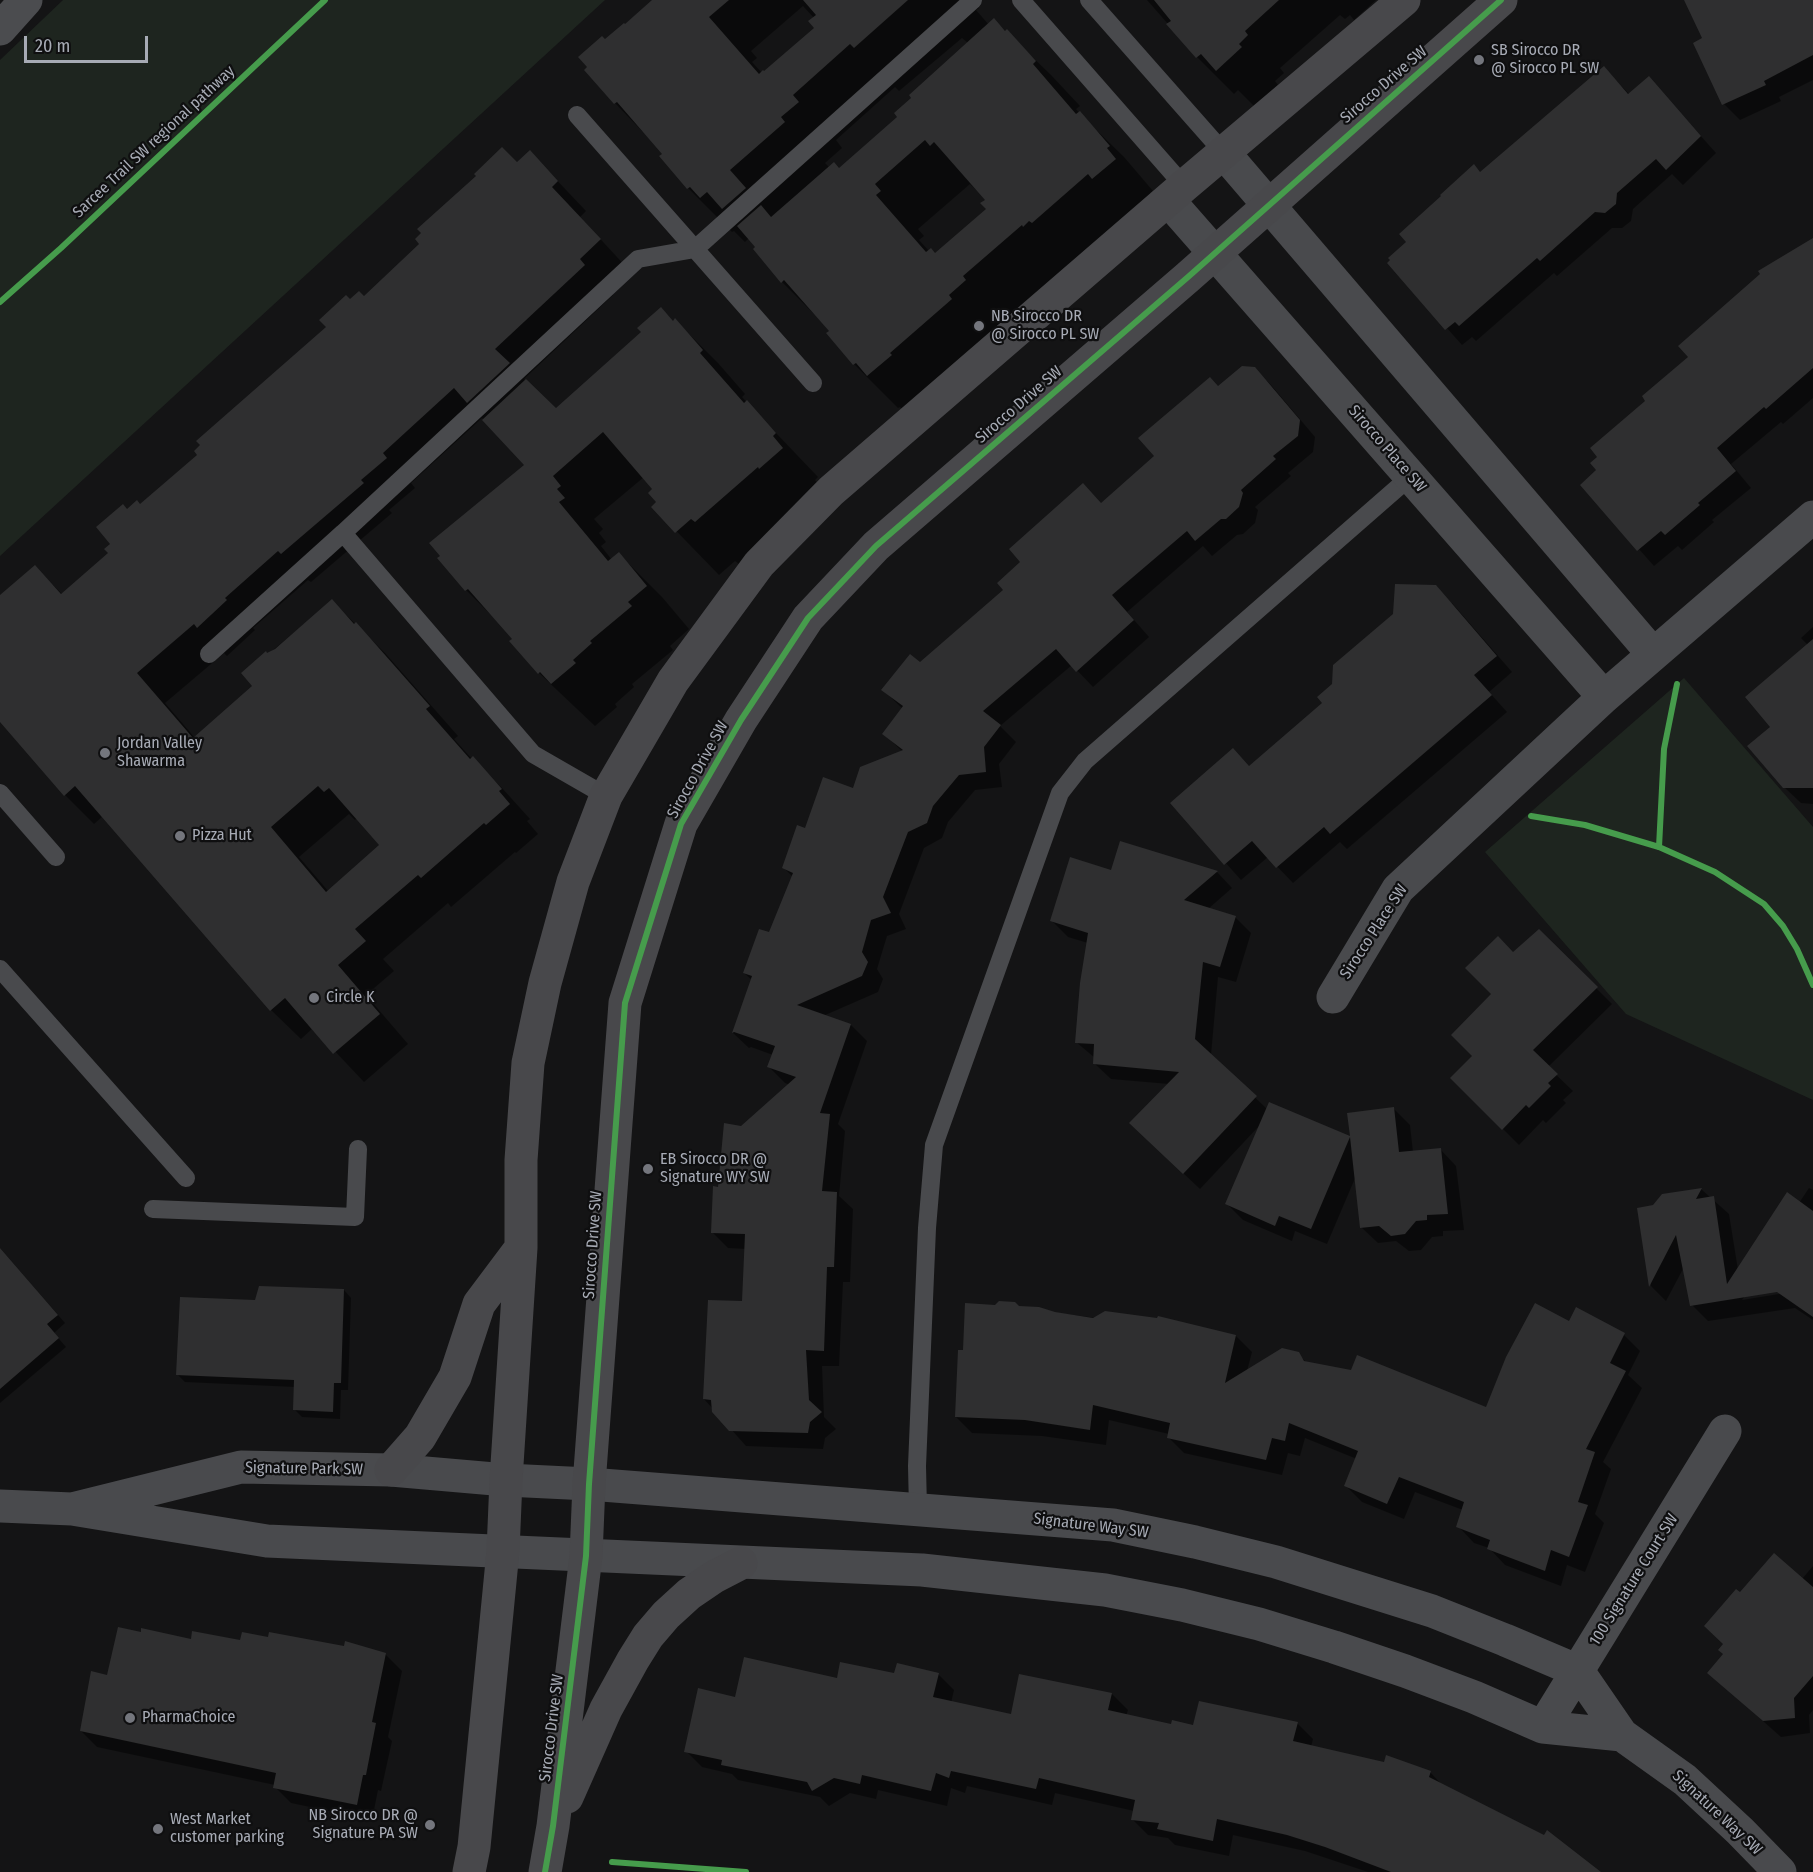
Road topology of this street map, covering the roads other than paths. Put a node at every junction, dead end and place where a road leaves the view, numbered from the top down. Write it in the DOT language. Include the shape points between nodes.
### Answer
graph roads {
  1 [pos="26,0"];
  2 [pos="973,0"];
  3 [pos="1021,0"];
  4 [pos="1089,0"];
  5 [pos="1404,0"];
  6 [pos="1501,0"];
  7 [pos="0,29"];
  8 [pos="577,114"];
  9 [pos="1224,153"];
  10 [pos="1177,193"];
  11 [pos="1268,206"];
  12 [pos="695,249"];
  13 [pos="1215,252"];
  14 [pos="813,383"];
  15 [pos="1411,476"];
  16 [pos="1813,517"];
  17 [pos="343,534"];
  18 [pos="210,654"];
  19 [pos="1653,654"];
  20 [pos="1604,697"];
  21 [pos="0,793"];
  22 [pos="606,796"];
  23 [pos="56,857"];
  24 [pos="0,969"];
  25 [pos="1333,997"];
  26 [pos="358,1149"];
  27 [pos="186,1178"];
  28 [pos="153,1209"];
  29 [pos="521,1248"];
  30 [pos="1725,1431"];
  31 [pos="391,1470"];
  32 [pos="506,1480"];
  33 [pos="589,1484"];
  34 [pos="0,1506"];
  35 [pos="72,1509"];
  36 [pos="918,1509"];
  37 [pos="503,1551"];
  38 [pos="586,1556"];
  39 [pos="741,1563"];
  40 [pos="1578,1671"];
  41 [pos="1542,1727"];
  42 [pos="1622,1735"];
  43 [pos="554,1826"];
  44 [pos="469,1872"];
  45 [pos="545,1872"];
  46 [pos="1780,1872"];
  1 -- 7 [label="highway"];
  2 -- 12 [label="lane"];
  3 -- 10 [label="lane"];
  4 -- 9 [label="lane"];
  5 -- 9 [label="street"];
  6 -- 11 [label="street, Sirocco Drive SW"];
  8 -- 12 [label="lane"];
  9 -- 10 [label="street"];
  9 -- 11 [label="street"];
  10 -- 13 [label="street, Sirocco Place SW"];
  10 -- 22 [label="street" via="831,491 759,564 673,681"];
  11 -- 13 [label="street, Sirocco Drive SW"];
  11 -- 19 [label="street"];
  12 -- 14 [label="lane"];
  12 -- 17 [label="lane" via="638,259"];
  13 -- 15 [label="street, Sirocco Place SW"];
  13 -- 33 [label="street, Sirocco Drive SW" via="876,546 808,618 741,720 681,824 625,1003"];
  15 -- 20 [label="street, Sirocco Place SW"];
  15 -- 36 [label="lane" via="1085,761 1060,794 934,1145 927,1228"];
  16 -- 19 [label="street, Sirocco Place SW"];
  17 -- 18 [label="lane"];
  17 -- 22 [label="lane" via="533,754"];
  19 -- 20 [label="street, Sirocco Place SW"];
  20 -- 25 [label="street, Sirocco Place SW" via="1398,889"];
  21 -- 23 [label="lane"];
  22 -- 29 [label="street" via="573,882 528,1063 521,1160"];
  24 -- 27 [label="lane"];
  26 -- 28 [label="lane" via="355,1217"];
  29 -- 31 [label="street" via="479,1304 456,1377 420,1437"];
  29 -- 32 [label="street"];
  30 -- 40 [label="street, 100 Signature Court SW"];
  31 -- 32 [label="street, Signature Park SW"];
  31 -- 35 [label="street, Signature Park SW" via="241,1467"];
  32 -- 33 [label="street, Signature Way SW"];
  32 -- 37 [label="street"];
  33 -- 36 [label="street, Signature Way SW"];
  33 -- 38 [label="street, Sirocco Drive SW"];
  34 -- 35 [label="street, Signature Park SW"];
  35 -- 37 [label="street, Signature Park SW" via="267,1541"];
  36 -- 40 [label="street, Signature Way SW" via="1113,1525 1195,1542 1276,1562 1432,1611"];
  37 -- 38 [label="street, Signature Way SW"];
  37 -- 44 [label="street"];
  38 -- 39 [label="street, Signature Way SW"];
  38 -- 43 [label="street, Sirocco Drive SW"];
  39 -- 41 [label="street, Signature Way SW" via="922,1570 1105,1590 1182,1605 1365,1657"];
  39 -- 43 [label="street" via="689,1594 648,1636 606,1709"];
  40 -- 41 [label="street, 100 Signature Court SW"];
  40 -- 42 [label="street, Signature Way SW"];
  41 -- 42 [label="street, Signature Way SW"];
  42 -- 46 [label="street, Signature Way SW" via="1685,1780"];
  43 -- 45 [label="street, Sirocco Drive SW"];
}
